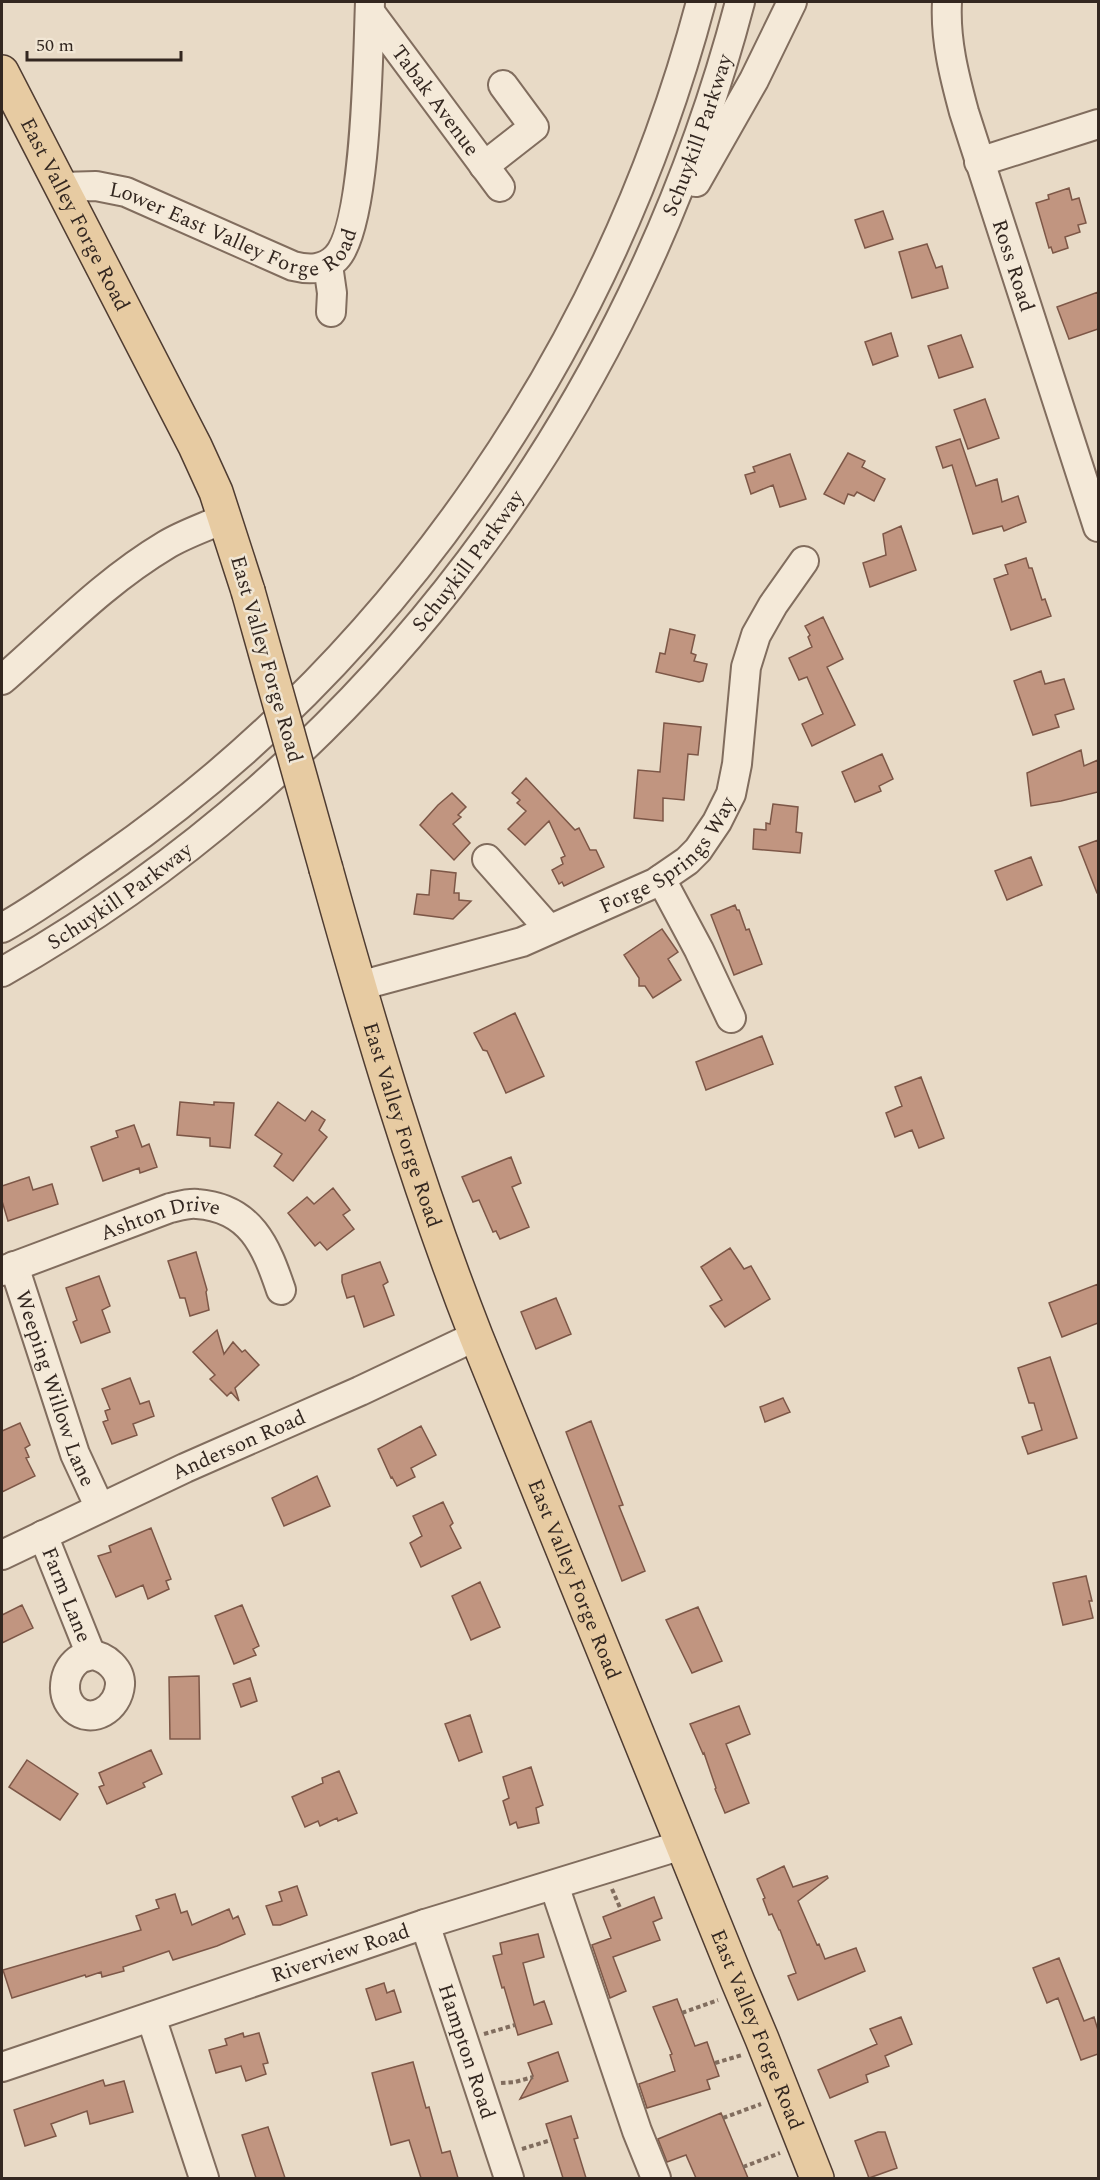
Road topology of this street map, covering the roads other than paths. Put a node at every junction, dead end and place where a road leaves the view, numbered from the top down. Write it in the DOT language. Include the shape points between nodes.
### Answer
graph roads {
  1 [pos="680,2"];
  2 [pos="701,2"];
  3 [pos="740,2"];
  4 [pos="792,2"];
  5 [pos="948,2"];
  6 [pos="370,7"];
  7 [pos="2,72"];
  8 [pos="503,85"];
  9 [pos="1098,124"];
  10 [pos="979,162"];
  11 [pos="61,187"];
  12 [pos="631,208"];
  13 [pos="328,265"];
  14 [pos="642,278"];
  15 [pos="331,312"];
  16 [pos="225,518"];
  17 [pos="1098,526"];
  18 [pos="804,561"];
  19 [pos="2,680"];
  20 [pos="487,859"];
  21 [pos="661,879"];
  22 [pos="2,928"];
  23 [pos="549,930"];
  24 [pos="2,972"];
  25 [pos="358,986"];
  26 [pos="731,1018"];
  27 [pos="8,1268"];
  28 [pos="281,1290"];
  29 [pos="476,1336"];
  30 [pos="100,1508"];
  31 [pos="43,1535"];
  32 [pos="2,1555"];
  33 [pos="91,1655"];
  34 [pos="682,1845"];
  35 [pos="554,1885"];
  36 [pos="425,1924"];
  37 [pos="151,2017"];
  38 [pos="2,2067"];
  39 [pos="204,2178"];
  40 [pos="509,2178"];
  41 [pos="656,2178"];
  42 [pos="817,2178"];
  1 -- 12 [label="street"];
  2 -- 12 [label="street, Schuykill Parkway" via="674,93"];
  3 -- 14 [label="street, Schuykill Parkway" via="688,167"];
  4 -- 14 [label="street" via="754,80"];
  5 -- 10 [label="street, Ross Road" via="946,27 952,68"];
  6 -- 8 [label="street, Tabak Avenue" via="492,177 534,127"];
  6 -- 13 [label="street, Lower East Valley Forge Road" via="359,184 345,246"];
  7 -- 11 [label="main road, East Valley Forge Road"];
  9 -- 10 [label="street"];
  10 -- 17 [label="street, Ross Road"];
  11 -- 13 [label="street, Lower East Valley Forge Road" via="96,186 126,192 293,266 306,269"];
  11 -- 16 [label="main road, East Valley Forge Road" via="195,446"];
  12 -- 22 [label="street, Schuykill Parkway" via="580,315 518,426 443,534 358,636 310,688 173,811"];
  13 -- 15 [label="street"];
  14 -- 24 [label="street, Schuykill Parkway" via="584,389 538,464 473,557 386,661 287,762 188,847 91,916"];
  16 -- 19 [label="street" via="167,544 116,578"];
  16 -- 25 [label="main road, East Valley Forge Road, bridge"];
  18 -- 21 [label="street, Forge Springs Way" via="772,605 751,650 731,794 698,850"];
  20 -- 23 [label="street"];
  21 -- 23 [label="street, Forge Springs Way"];
  21 -- 26 [label="street"];
  23 -- 25 [label="street, Forge Springs Way" via="522,942"];
  25 -- 29 [label="main road, East Valley Forge Road" via="407,1149"];
  27 -- 28 [label="street, Ashton Drive" via="170,1208 195,1203 242,1218 270,1257"];
  27 -- 30 [label="street, Weeping Willow Lane" via="75,1454"];
  29 -- 30 [label="street, Anderson Road"];
  29 -- 34 [label="main road, East Valley Forge Road"];
  30 -- 31 [label="street, Anderson Road"];
  31 -- 32 [label="street, Anderson Road"];
  31 -- 33 [label="street, Farm Lane"];
  34 -- 35 [label="street, Riverview Road"];
  34 -- 42 [label="main road, East Valley Forge Road"];
  35 -- 36 [label="street, Riverview Road"];
  35 -- 41 [label="street"];
  36 -- 37 [label="street, Riverview Road"];
  36 -- 40 [label="street, Hampton Road"];
  37 -- 38 [label="street, Riverview Road"];
  37 -- 39 [label="street"];
}
